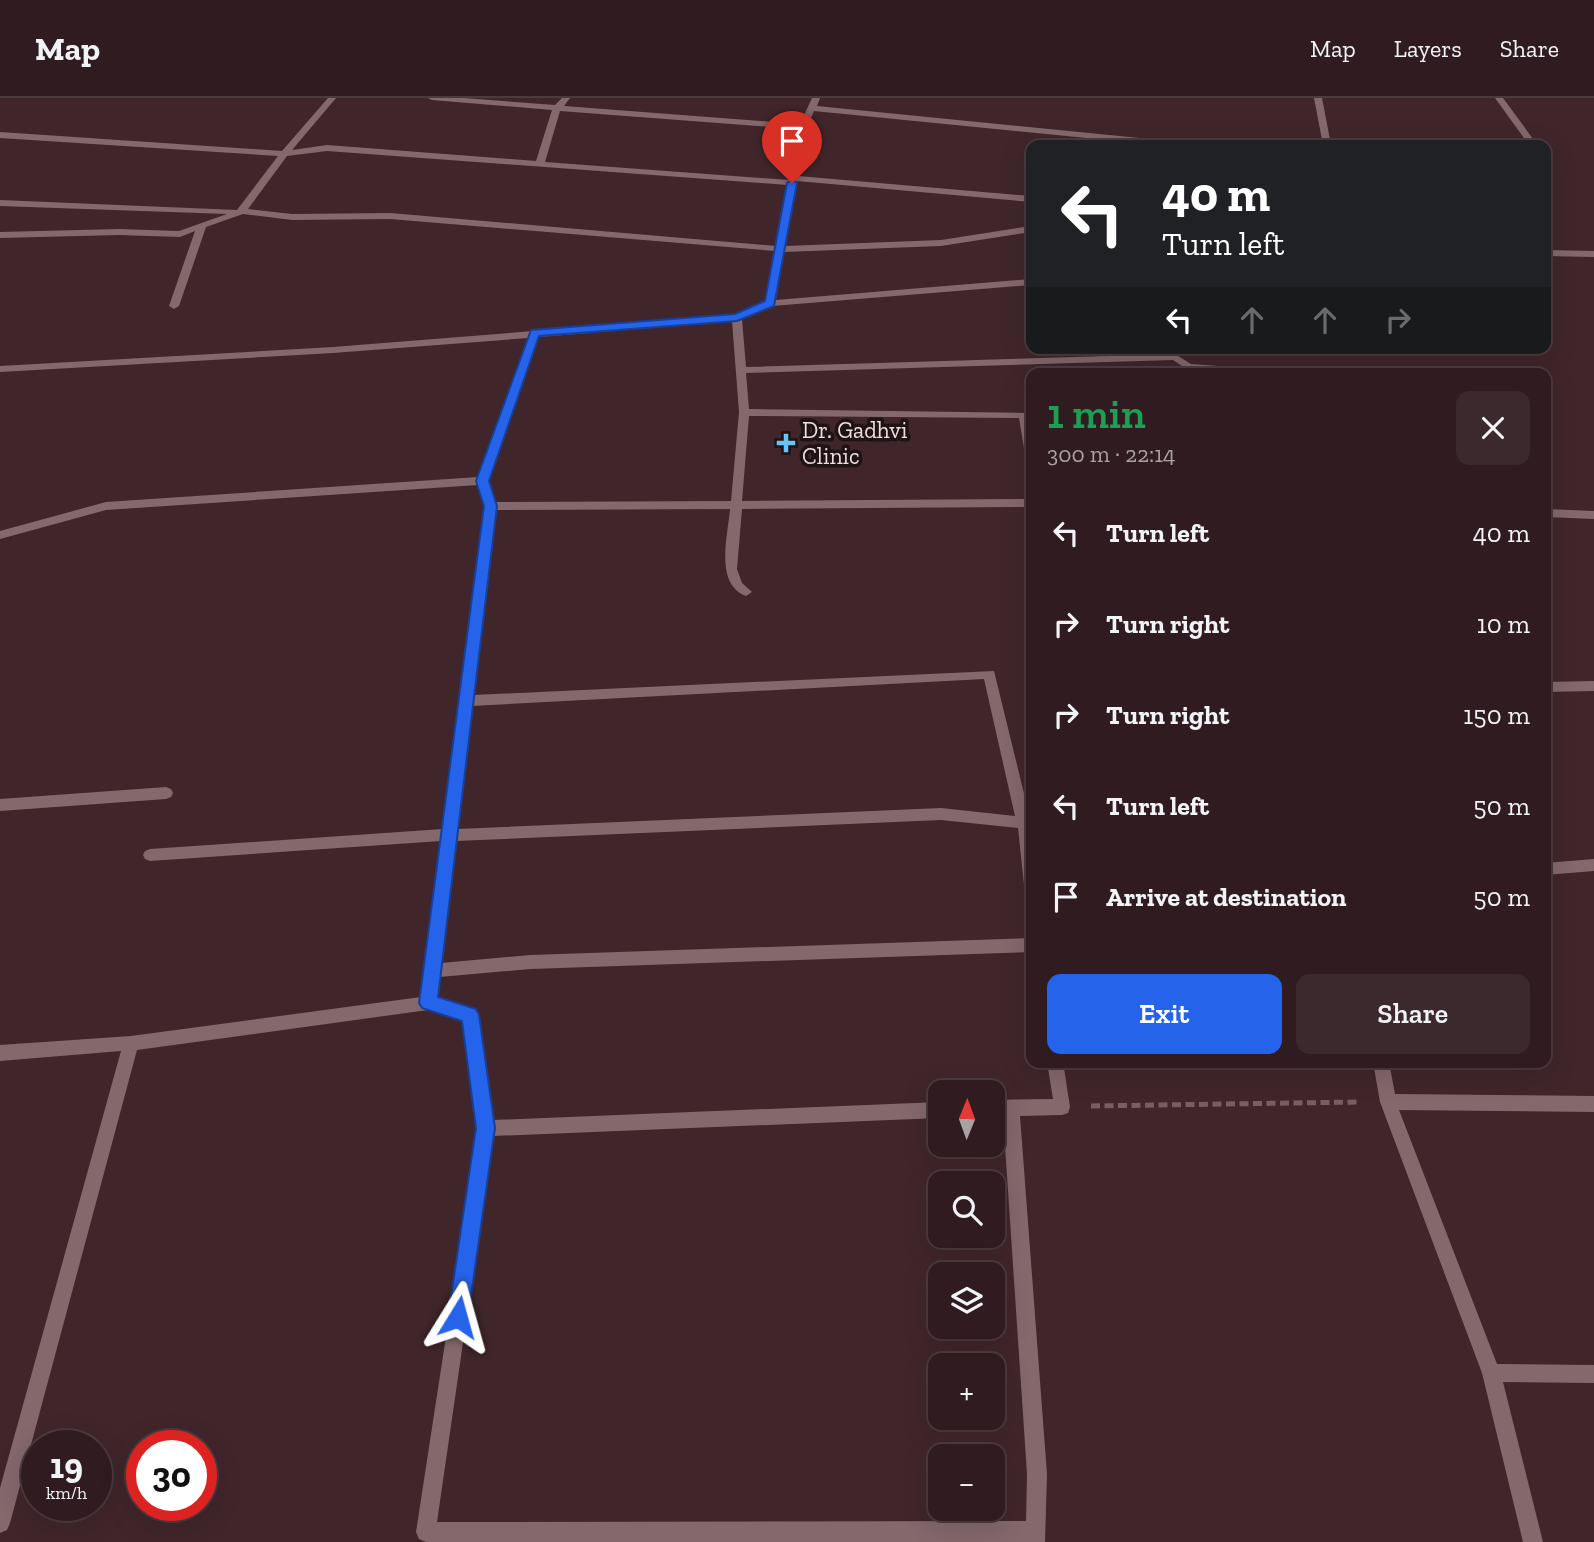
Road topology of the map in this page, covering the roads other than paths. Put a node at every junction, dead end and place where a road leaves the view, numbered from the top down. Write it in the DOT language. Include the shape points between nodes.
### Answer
graph roads {
  1 [pos="332,98"];
  2 [pos="432,98"];
  3 [pos="566,98"];
  4 [pos="816,98"];
  5 [pos="1318,98"];
  6 [pos="1499,98"];
  7 [pos="556,108"];
  8 [pos="811,108"];
  9 [pos="803,127"];
  10 [pos="0,135"];
  11 [pos="1130,140"];
  12 [pos="1326,140"];
  13 [pos="1530,140"];
  14 [pos="284,154"];
  15 [pos="540,164"];
  16 [pos="793,181"];
  17 [pos="1026,199"];
  18 [pos="0,203"];
  19 [pos="242,211"];
  20 [pos="202,226"];
  21 [pos="1026,230"];
  22 [pos="0,235"];
  23 [pos="780,249"];
  24 [pos="1551,253"];
  25 [pos="1594,254"];
  26 [pos="1026,282"];
  27 [pos="770,303"];
  28 [pos="174,306"];
  29 [pos="737,318"];
  30 [pos="535,333"];
  31 [pos="1202,368"];
  32 [pos="0,369"];
  33 [pos="741,370"];
  34 [pos="744,412"];
  35 [pos="1026,426"];
  36 [pos="482,481"];
  37 [pos="1026,503"];
  38 [pos="739,504"];
  39 [pos="491,506"];
  40 [pos="1551,513"];
  41 [pos="1594,515"];
  42 [pos="0,535"];
  43 [pos="746,592"];
  44 [pos="1594,686"];
  45 [pos="1551,687"];
  46 [pos="465,701"];
  47 [pos="166,793"];
  48 [pos="0,805"];
  49 [pos="1024,823"];
  50 [pos="448,835"];
  51 [pos="1026,841"];
  52 [pos="149,855"];
  53 [pos="1594,865"];
  54 [pos="1551,869"];
  55 [pos="1026,945"];
  56 [pos="432,971"];
  57 [pos="428,1003"];
  58 [pos="131,1043"];
  59 [pos="0,1053"];
  60 [pos="1056,1068"];
  61 [pos="1382,1068"];
  62 [pos="1388,1102"];
  63 [pos="1594,1104"];
  64 [pos="1005,1108"];
  65 [pos="928,1110"];
  66 [pos="486,1128"];
  67 [pos="1005,1139"];
  68 [pos="1491,1373"];
  69 [pos="1594,1374"];
  70 [pos="0,1523"];
  71 [pos="425,1537"];
  72 [pos="1035,1537"];
  73 [pos="1533,1542"];
  1 -- 14 [label="street"];
  2 -- 7 [label="street"];
  3 -- 7 [label="street"];
  4 -- 8 [label="street"];
  5 -- 12 [label="street"];
  6 -- 13 [label="street"];
  7 -- 9 [label="street"];
  7 -- 15 [label="street"];
  8 -- 9 [label="street"];
  8 -- 11 [label="street"];
  9 -- 16 [label="street"];
  10 -- 14 [label="street"];
  14 -- 15 [label="street" via="327,148"];
  14 -- 19 [label="street"];
  15 -- 16 [label="street"];
  16 -- 17 [label="street"];
  16 -- 23 [label="street"];
  18 -- 19 [label="street"];
  19 -- 20 [label="street"];
  19 -- 23 [label="street" via="292,217 390,216"];
  20 -- 22 [label="street" via="180,234"];
  20 -- 28 [label="street"];
  21 -- 23 [label="street" via="941,243"];
  23 -- 27 [label="street"];
  24 -- 25 [label="street"];
  26 -- 27 [label="street"];
  27 -- 29 [label="street"];
  29 -- 30 [label="street"];
  29 -- 33 [label="street"];
  30 -- 32 [label="street"];
  30 -- 36 [label="street"];
  31 -- 33 [label="street" via="1188,367 1175,357"];
  33 -- 34 [label="street"];
  34 -- 35 [label="street" via="1024,415"];
  34 -- 38 [label="street"];
  36 -- 39 [label="street"];
  36 -- 42 [label="street" via="106,506"];
  37 -- 38 [label="street"];
  38 -- 39 [label="street"];
  38 -- 43 [label="street" via="732,569 737,585"];
  39 -- 46 [label="street"];
  40 -- 41 [label="street"];
  44 -- 45 [label="street"];
  46 -- 49 [label="street" via="989,674"];
  46 -- 50 [label="street"];
  47 -- 48 [label="street"];
  49 -- 50 [label="street" via="941,814"];
  49 -- 51 [label="street"];
  50 -- 52 [label="street"];
  50 -- 56 [label="street"];
  53 -- 54 [label="street"];
  55 -- 56 [label="street" via="531,962"];
  56 -- 57 [label="street"];
  57 -- 58 [label="street"];
  57 -- 66 [label="street" via="470,1015"];
  58 -- 59 [label="street"];
  58 -- 70 [label="street"];
  60 -- 64 [label="street" via="1062,1107"];
  61 -- 62 [label="street"];
  62 -- 63 [label="street"];
  62 -- 68 [label="street"];
  65 -- 66 [label="street"];
  66 -- 71 [label="street"];
  67 -- 72 [label="street" via="1037,1474"];
  68 -- 69 [label="street"];
  68 -- 73 [label="street"];
  71 -- 72 [label="street"];
}
